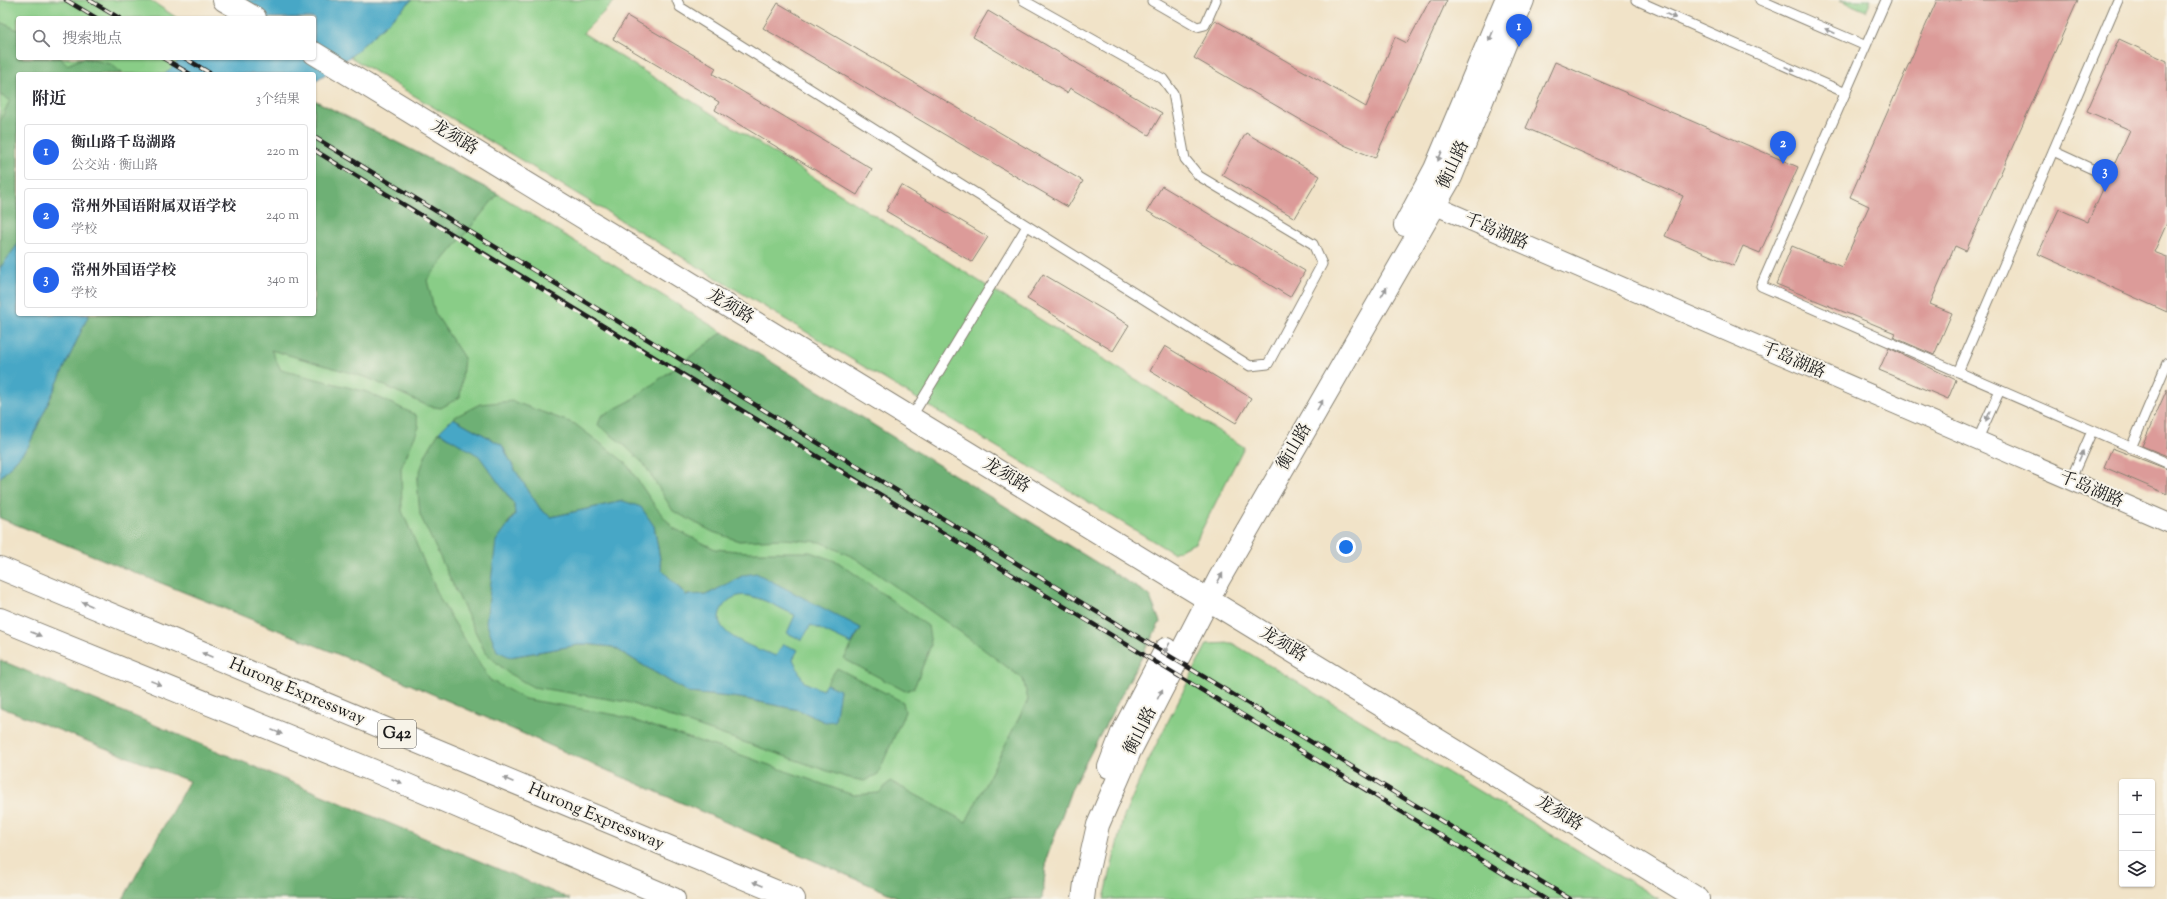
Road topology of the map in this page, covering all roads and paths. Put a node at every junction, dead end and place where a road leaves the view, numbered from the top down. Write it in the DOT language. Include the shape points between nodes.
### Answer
graph roads {
  1 [pos="224,0"];
  2 [pos="677,0"];
  3 [pos="1023,0"];
  4 [pos="1216,0"];
  5 [pos="1506,0"];
  6 [pos="1523,0"];
  7 [pos="1636,0"];
  8 [pos="1760,0"];
  9 [pos="1886,0"];
  10 [pos="2118,0"];
  11 [pos="1152,2"];
  12 [pos="252,16"];
  13 [pos="1866,46"];
  14 [pos="316,54"];
  15 [pos="1846,93"];
  16 [pos="2053,151"];
  17 [pos="2103,174"];
  18 [pos="1427,202"];
  19 [pos="1027,226"];
  20 [pos="2167,363"];
  21 [pos="1958,372"];
  22 [pos="2000,390"];
  23 [pos="911,418"];
  24 [pos="2092,431"];
  25 [pos="1977,441"];
  26 [pos="2131,448"];
  27 [pos="2167,463"];
  28 [pos="2070,481"];
  29 [pos="2167,522"];
  30 [pos="0,568"];
  31 [pos="1203,596"];
  32 [pos="0,619"];
  33 [pos="674,899"];
  34 [pos="794,899"];
  35 [pos="1069,899"];
  36 [pos="1083,899"];
  37 [pos="1698,899"];
  1 -- 12 [label="main road"];
  2 -- 19 [label="lane" via="680,7"];
  3 -- 19 [label="lane" via="1162,79 1173,93 1185,159 1199,176 1313,244 1322,264 1268,364 1250,366"];
  4 -- 11 [label="lane" via="1205,25 1197,27"];
  5 -- 18 [label="main road, 衡山路, one-way"];
  6 -- 18 [label="main road, 衡山路" via="1451,176"];
  7 -- 15 [label="lane, one-way"];
  13 -- 8 [label="lane, one-way"];
  9 -- 13 [label="lane"];
  10 -- 16 [label="lane"];
  13 -- 15 [label="lane"];
  14 -- 23 [label="main road, 龙须路"];
  15 -- 21 [label="lane" via="1761,286"];
  16 -- 17 [label="lane"];
  16 -- 21 [label="lane"];
  18 -- 25 [label="street, 千岛湖路"];
  18 -- 31 [label="main road, 衡山路"];
  19 -- 23 [label="lane"];
  20 -- 26 [label="lane"];
  21 -- 22 [label="lane"];
  22 -- 24 [label="lane"];
  22 -- 25 [label="lane, one-way"];
  23 -- 31 [label="main road, 龙须路"];
  24 -- 26 [label="lane"];
  28 -- 24 [label="lane, one-way"];
  25 -- 28 [label="street, 千岛湖路"];
  26 -- 27 [label="lane"];
  28 -- 29 [label="street, 千岛湖路"];
  34 -- 30 [label="main road, Hurong Expressway / G42, one-way"];
  31 -- 35 [label="main road, 衡山路, one-way" via="1122,733 1079,845"];
  36 -- 31 [label="main road, 衡山路, one-way" via="1098,825"];
  31 -- 37 [label="main road, 龙须路"];
  32 -- 33 [label="main road, G42, one-way" via="384,776"];
}
